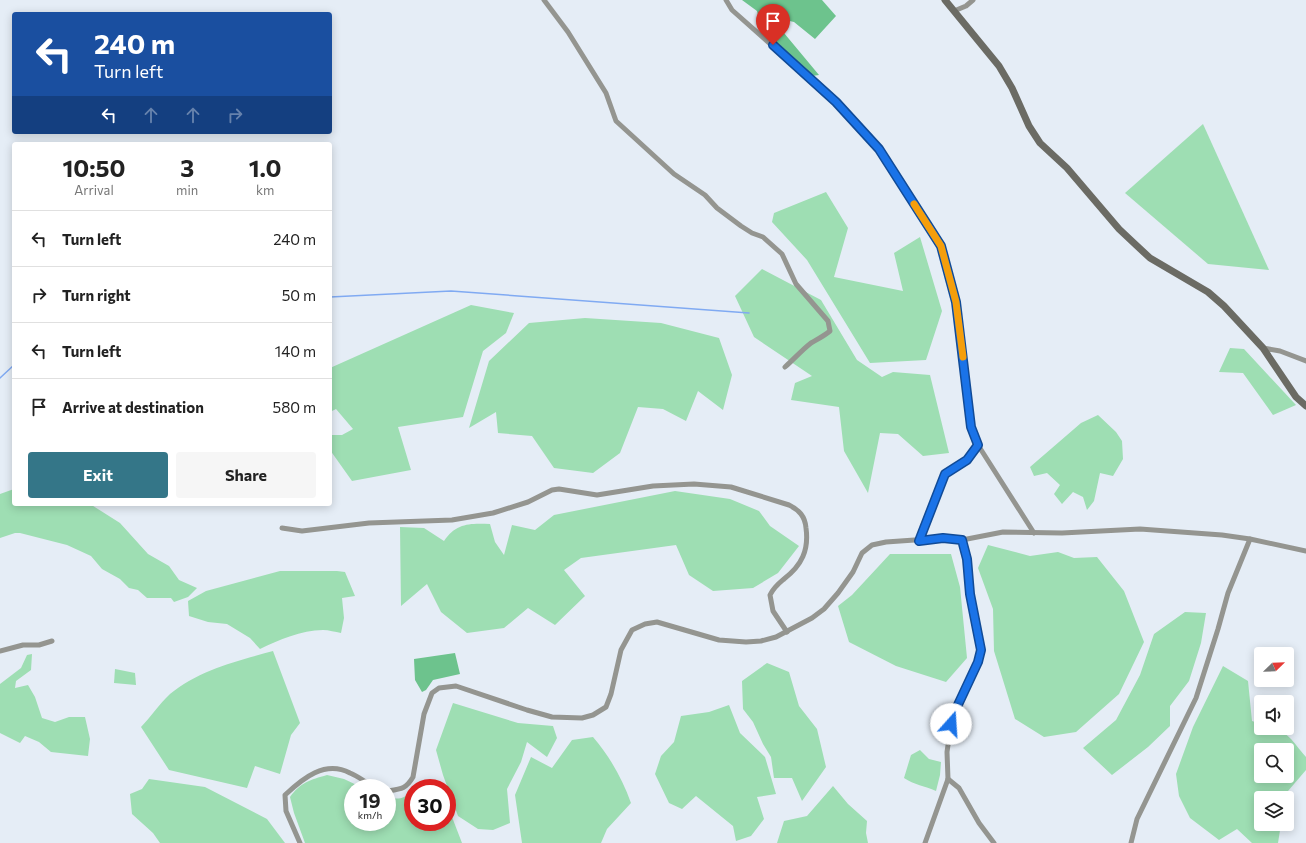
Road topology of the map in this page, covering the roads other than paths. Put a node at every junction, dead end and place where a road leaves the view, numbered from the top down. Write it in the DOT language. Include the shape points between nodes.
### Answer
graph roads {
  1 [pos="544,0"];
  2 [pos="726,0"];
  3 [pos="945,0"];
  4 [pos="973,0"];
  5 [pos="954,11"];
  6 [pos="1264,348"];
  7 [pos="1306,361"];
  8 [pos="785,367"];
  9 [pos="1306,406"];
  10 [pos="978,445"];
  11 [pos="282,528"];
  12 [pos="1034,533"];
  13 [pos="1250,539"];
  14 [pos="962,540"];
  15 [pos="919,541"];
  16 [pos="1306,551"];
  17 [pos="787,632"];
  18 [pos="52,641"];
  19 [pos="0,651"];
  20 [pos="360,779"];
  21 [pos="948,779"];
  22 [pos="396,790"];
  23 [pos="300,843"];
  24 [pos="925,843"];
  25 [pos="994,843"];
  26 [pos="1131,843"];
  1 -- 8 [label="street" via="568,32 606,93 616,121 674,174 782,254 796,284 828,321 830,331 801,351"];
  2 -- 10 [label="street" via="732,10 836,102 879,149 941,246 956,302 971,427"];
  3 -- 5 [label="street"];
  4 -- 5 [label="street"];
  5 -- 6 [label="street" via="999,66 1040,143 1067,168 1119,229 1150,258 1208,292"];
  6 -- 7 [label="street"];
  6 -- 9 [label="street" via="1296,397"];
  10 -- 12 [label="street"];
  10 -- 15 [label="street" via="967,460 945,474"];
  11 -- 17 [label="street" via="302,531 369,523 452,520 514,507 559,489 597,494 653,486 694,484 731,487 789,505 798,509 804,516 807,547 795,569 777,584 770,595 773,611"];
  12 -- 13 [label="street" via="1140,529"];
  12 -- 14 [label="street" via="1003,532"];
  13 -- 16 [label="street"];
  13 -- 26 [label="street" via="1228,593 1196,698 1137,819"];
  14 -- 15 [label="street" via="943,538"];
  14 -- 21 [label="street" via="981,650 951,724 947,752"];
  15 -- 17 [label="street" via="872,545 862,553 849,577 824,609"];
  17 -- 22 [label="street" via="761,641 746,642 719,640 657,622 645,624 632,630 621,650 612,694 606,707 594,715 582,718 552,717 456,686 439,688 432,693 424,714 413,777 408,786"];
  18 -- 19 [label="street"];
  20 -- 23 [label="street" via="341,769 320,770 305,778 285,795 286,811"];
  21 -- 24 [label="street"];
  21 -- 25 [label="street" via="959,788"];
}
